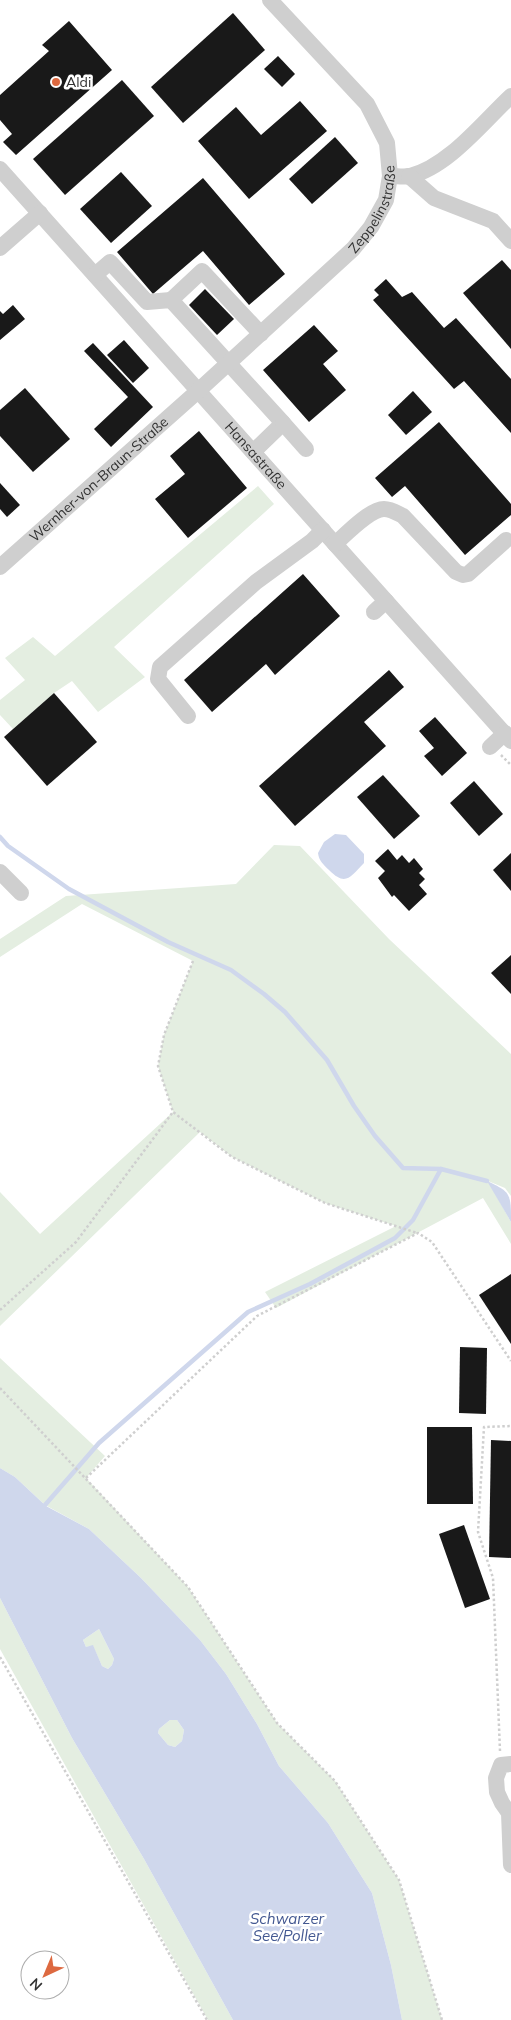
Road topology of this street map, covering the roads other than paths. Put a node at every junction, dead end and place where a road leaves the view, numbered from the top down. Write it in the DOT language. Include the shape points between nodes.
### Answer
graph roads {
  1 [pos="270,0"];
  2 [pos="511,96"];
  3 [pos="0,169"];
  4 [pos="390,176"];
  5 [pos="409,176"];
  6 [pos="40,213"];
  7 [pos="511,241"];
  8 [pos="0,248"];
  9 [pos="95,275"];
  10 [pos="171,300"];
  11 [pos="261,334"];
  12 [pos="230,363"];
  13 [pos="198,391"];
  14 [pos="283,422"];
  15 [pos="306,449"];
  16 [pos="253,452"];
  17 [pos="324,530"];
  18 [pos="506,540"];
  19 [pos="335,544"];
  20 [pos="0,567"];
  21 [pos="386,601"];
  22 [pos="374,612"];
  23 [pos="188,716"];
  24 [pos="508,737"];
  25 [pos="490,747"];
  26 [pos="0,872"];
  27 [pos="21,893"];
  28 [pos="506,1765"];
  29 [pos="511,1865"];
  1 -- 4 [label="street, Zeppelinstraße" via="367,104 387,143"];
  2 -- 5 [label="street" via="433,167"];
  3 -- 6 [label="street, Hansastraße"];
  4 -- 5 [label="street"];
  4 -- 11 [label="street, Zeppelinstraße" via="386,200 372,227 354,249"];
  5 -- 7 [label="street" via="434,198 493,221"];
  6 -- 8 [label="street"];
  6 -- 9 [label="street, Hansastraße"];
  9 -- 10 [label="street" via="110,262 148,302"];
  9 -- 13 [label="street, Hansastraße"];
  10 -- 11 [label="street" via="202,271"];
  10 -- 12 [label="street"];
  11 -- 12 [label="street, Zeppelinstraße"];
  12 -- 13 [label="street, Zeppelinstraße"];
  12 -- 14 [label="street"];
  13 -- 16 [label="street, Hansastraße"];
  13 -- 20 [label="street, Wernher-von-Braun-Straße"];
  14 -- 15 [label="street"];
  14 -- 16 [label="street"];
  16 -- 17 [label="street, Hansastraße"];
  17 -- 19 [label="street, Hansastraße"];
  17 -- 23 [label="street" via="256,582 160,667 158,679"];
  18 -- 19 [label="street" via="463,575 456,572 410,522 394,511 374,512"];
  19 -- 21 [label="street, Hansastraße"];
  21 -- 22 [label="street"];
  21 -- 24 [label="street, Hansastraße"];
  24 -- 25 [label="street"];
  26 -- 27 [label="street"];
  28 -- 29 [label="street" via="496,1778 497,1792 510,1813"];
}
